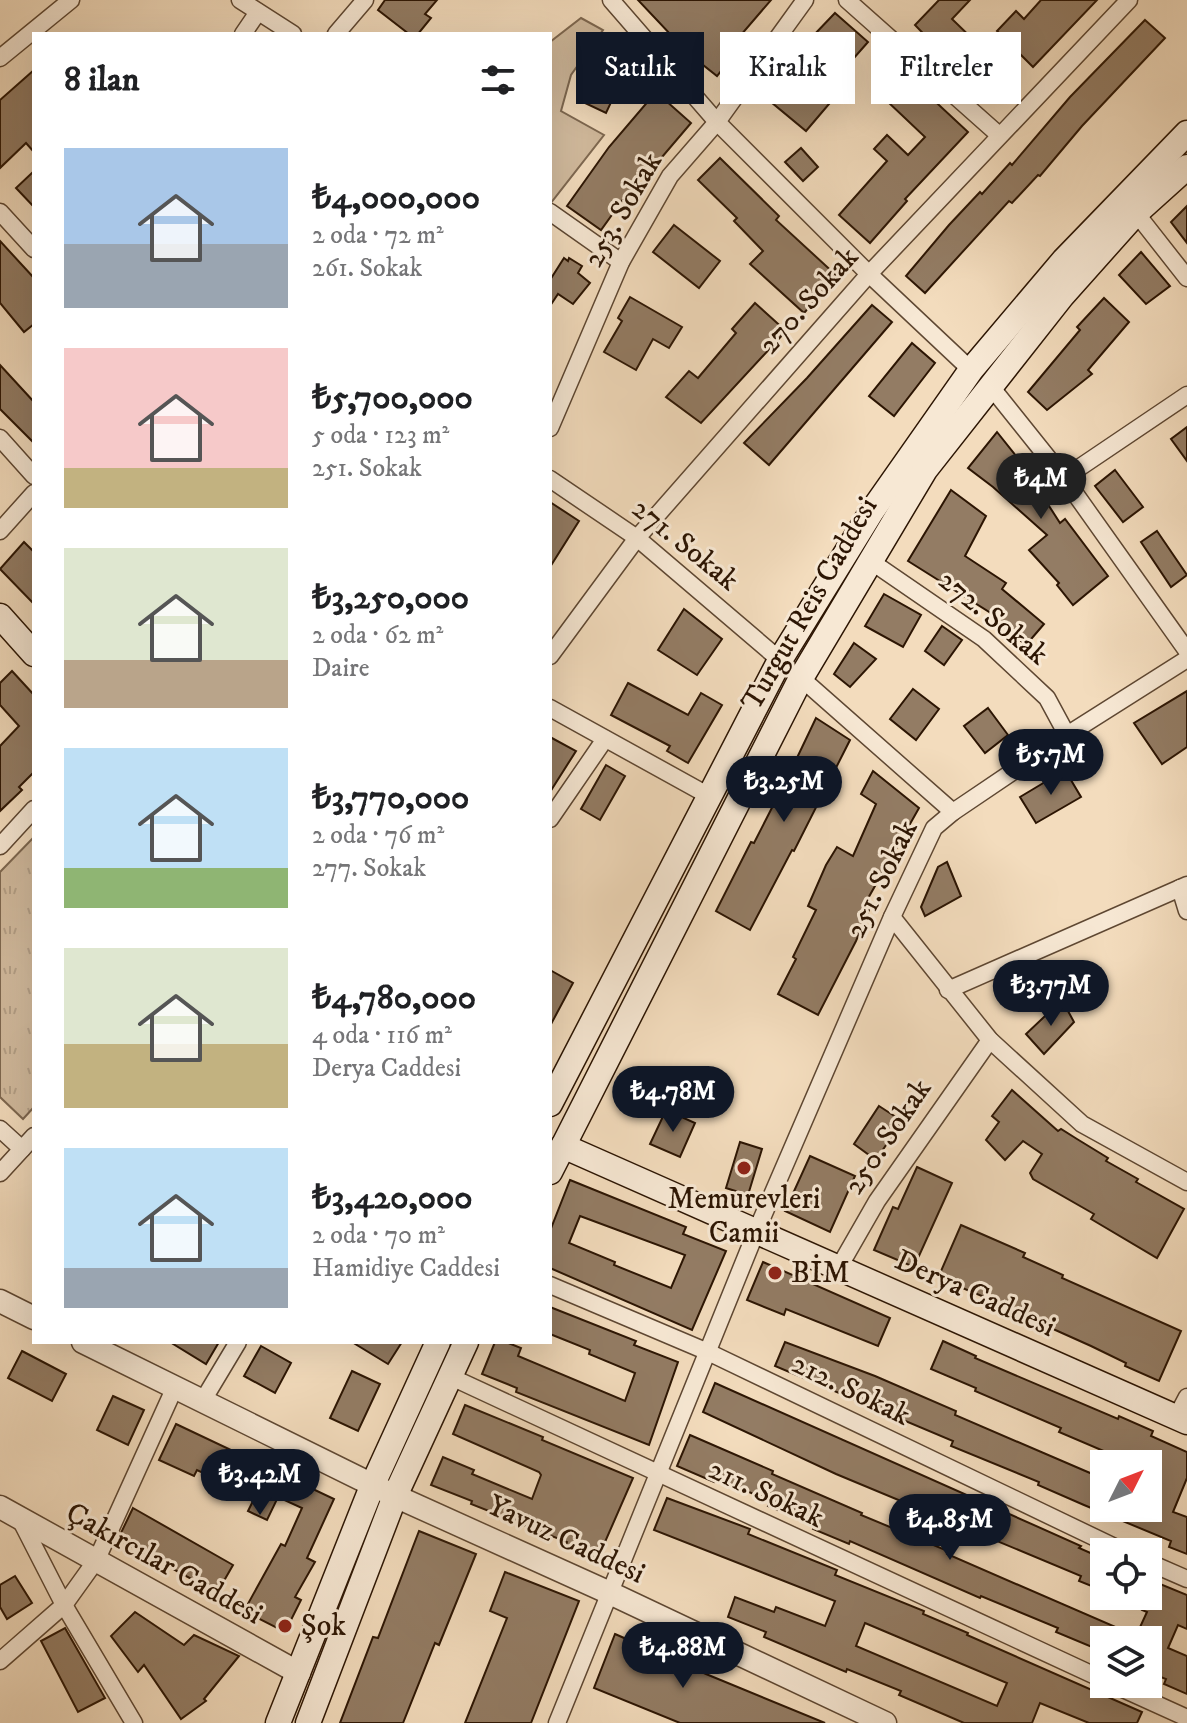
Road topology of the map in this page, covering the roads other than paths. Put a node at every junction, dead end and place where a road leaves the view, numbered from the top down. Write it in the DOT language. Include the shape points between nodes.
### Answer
graph roads {
  1 [pos="71,0"];
  2 [pos="240,0"];
  3 [pos="365,0"];
  4 [pos="611,0"];
  5 [pos="805,0"];
  6 [pos="847,0"];
  7 [pos="1124,2"];
  8 [pos="258,12"];
  9 [pos="244,32"];
  10 [pos="290,32"];
  11 [pos="338,32"];
  12 [pos="0,58"];
  13 [pos="717,122"];
  14 [pos="1187,133"];
  15 [pos="999,135"];
  16 [pos="1187,167"];
  17 [pos="0,212"];
  18 [pos="552,213"];
  19 [pos="1136,213"];
  20 [pos="32,247"];
  21 [pos="621,262"];
  22 [pos="869,274"];
  23 [pos="1187,278"];
  24 [pos="971,370"];
  25 [pos="992,388"];
  26 [pos="1187,395"];
  27 [pos="552,423"];
  28 [pos="0,438"];
  29 [pos="32,474"];
  30 [pos="1064,478"];
  31 [pos="552,480"];
  32 [pos="32,495"];
  33 [pos="0,531"];
  34 [pos="637,538"];
  35 [pos="869,560"];
  36 [pos="0,616"];
  37 [pos="1187,651"];
  38 [pos="32,652"];
  39 [pos="552,653"];
  40 [pos="1187,659"];
  41 [pos="780,660"];
  42 [pos="801,678"];
  43 [pos="552,709"];
  44 [pos="1067,735"];
  45 [pos="605,739"];
  46 [pos="711,797"];
  47 [pos="32,811"];
  48 [pos="953,812"];
  49 [pos="552,816"];
  50 [pos="0,846"];
  51 [pos="1183,886"];
  52 [pos="1187,911"];
  53 [pos="892,917"];
  54 [pos="948,990"];
  55 [pos="990,1040"];
  56 [pos="552,1100"];
  57 [pos="0,1129"];
  58 [pos="32,1138"];
  59 [pos="563,1146"];
  60 [pos="22,1149"];
  61 [pos="552,1168"];
  62 [pos="0,1173"];
  63 [pos="1187,1182"];
  64 [pos="756,1232"];
  65 [pos="838,1269"];
  66 [pos="552,1286"];
  67 [pos="0,1301"];
  68 [pos="32,1317"];
  69 [pos="87,1344"];
  70 [pos="237,1344"];
  71 [pos="437,1344"];
  72 [pos="465,1344"];
  73 [pos="708,1352"];
  74 [pos="449,1376"];
  75 [pos="175,1387"];
  76 [pos="202,1402"];
  77 [pos="1183,1412"];
  78 [pos="658,1475"];
  79 [pos="373,1484"];
  80 [pos="395,1496"];
  81 [pos="0,1507"];
  82 [pos="21,1521"];
  83 [pos="1096,1538"];
  84 [pos="97,1559"];
  85 [pos="1162,1568"];
  86 [pos="1187,1579"];
  87 [pos="612,1594"];
  88 [pos="64,1605"];
  89 [pos="0,1661"];
  90 [pos="299,1673"];
  91 [pos="1090,1674"];
  92 [pos="1143,1698"];
  93 [pos="1187,1718"];
  94 [pos="134,1723"];
  95 [pos="278,1723"];
  96 [pos="308,1723"];
  97 [pos="557,1723"];
  98 [pos="885,1723"];
  1 -- 12 [label="street"];
  2 -- 8 [label="street"];
  3 -- 11 [label="street"];
  4 -- 13 [label="street"];
  5 -- 13 [label="street, 253. Sokak"];
  6 -- 15 [label="street"];
  7 -- 15 [label="street, 270. Sokak"];
  8 -- 9 [label="street"];
  8 -- 10 [label="street"];
  13 -- 21 [label="street, 253. Sokak" via="670,176"];
  13 -- 22 [label="street"];
  14 -- 24 [label="main road, Turgut Reis Caddesi" via="1064,260"];
  15 -- 22 [label="street, 270. Sokak"];
  16 -- 19 [label="main road, Turgut Reis Caddesi"];
  17 -- 20 [label="street"];
  18 -- 21 [label="street"];
  19 -- 23 [label="street"];
  19 -- 25 [label="main road, Turgut Reis Caddesi" via="1062,296"];
  21 -- 27 [label="street, 253. Sokak"];
  22 -- 24 [label="street"];
  22 -- 34 [label="street, 270. Sokak"];
  24 -- 41 [label="main road, Turgut Reis Caddesi" via="872,511"];
  25 -- 30 [label="street"];
  25 -- 35 [label="main road, Turgut Reis Caddesi" via="925,470"];
  26 -- 30 [label="street"];
  28 -- 29 [label="street"];
  30 -- 37 [label="street"];
  31 -- 34 [label="street, 271. Sokak"];
  32 -- 33 [label="street"];
  34 -- 39 [label="street, 270. Sokak"];
  34 -- 41 [label="street, 271. Sokak"];
  35 -- 42 [label="main road, Turgut Reis Caddesi"];
  35 -- 44 [label="street, 272. Sokak" via="984,639 1047,698"];
  36 -- 38 [label="main road"];
  40 -- 44 [label="street, 251. Sokak"];
  41 -- 46 [label="main road, Turgut Reis Caddesi"];
  42 -- 48 [label="street"];
  42 -- 59 [label="main road, Turgut Reis Caddesi"];
  43 -- 45 [label="street"];
  44 -- 48 [label="street, 251. Sokak"];
  45 -- 46 [label="street"];
  45 -- 49 [label="street"];
  46 -- 56 [label="main road, Turgut Reis Caddesi"];
  47 -- 50 [label="street"];
  48 -- 53 [label="street, 251. Sokak" via="934,828"];
  51 -- 52 [label="street"];
  51 -- 54 [label="street"];
  53 -- 54 [label="street"];
  53 -- 64 [label="street, 251. Sokak"];
  54 -- 55 [label="street"];
  55 -- 63 [label="street" via="1082,1124"];
  55 -- 65 [label="street, 250. Sokak" via="877,1201"];
  57 -- 60 [label="street"];
  58 -- 60 [label="street"];
  59 -- 61 [label="main road, Turgut Reis Caddesi"];
  59 -- 64 [label="main road, Derya Caddesi"];
  60 -- 62 [label="street"];
  64 -- 65 [label="main road, Derya Caddesi"];
  64 -- 73 [label="street, 251. Sokak"];
  65 -- 77 [label="main road, Derya Caddesi"];
  66 -- 73 [label="street, 212. Sokak"];
  67 -- 68 [label="street"];
  69 -- 75 [label="street, Yavuz Caddesi"];
  70 -- 76 [label="street"];
  71 -- 79 [label="main road"];
  72 -- 74 [label="main road"];
  73 -- 78 [label="street, 251. Sokak"];
  73 -- 83 [label="street, 212. Sokak"];
  74 -- 78 [label="street, 211. Sokak"];
  74 -- 80 [label="main road"];
  75 -- 76 [label="street, Yavuz Caddesi"];
  75 -- 84 [label="street"];
  76 -- 79 [label="street, Yavuz Caddesi"];
  78 -- 87 [label="street, 251. Sokak"];
  78 -- 91 [label="street, 211. Sokak"];
  79 -- 80 [label="street, Yavuz Caddesi"];
  79 -- 90 [label="main road"];
  80 -- 87 [label="street, Yavuz Caddesi"];
  80 -- 96 [label="main road"];
  81 -- 82 [label="street, Çakırcılar Caddesi"];
  82 -- 84 [label="street, Çakırcılar Caddesi"];
  82 -- 88 [label="street"];
  84 -- 88 [label="street"];
  84 -- 90 [label="street, Çakırcılar Caddesi"];
  85 -- 86 [label="street"];
  87 -- 97 [label="street, 251. Sokak"];
  87 -- 98 [label="street, Yavuz Caddesi"];
  88 -- 89 [label="street"];
  88 -- 94 [label="street"];
  90 -- 95 [label="main road"];
  92 -- 93 [label="street"];
}
